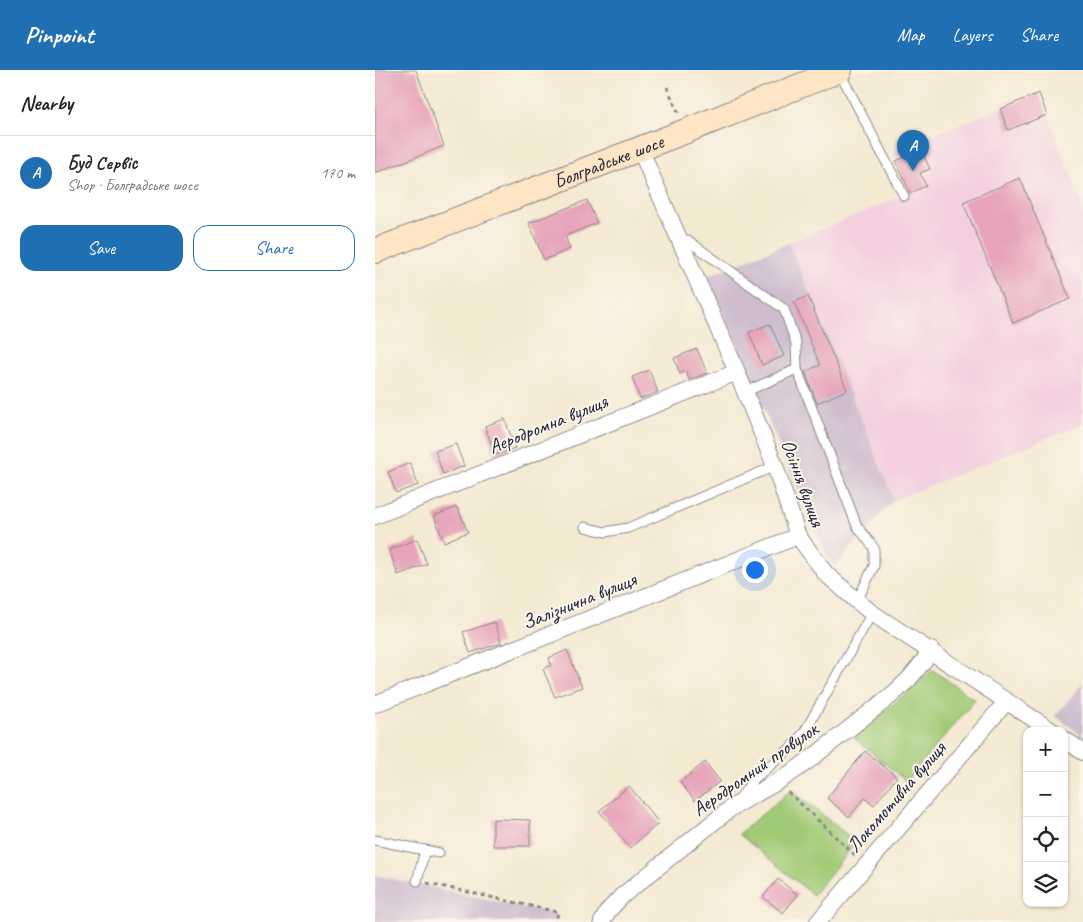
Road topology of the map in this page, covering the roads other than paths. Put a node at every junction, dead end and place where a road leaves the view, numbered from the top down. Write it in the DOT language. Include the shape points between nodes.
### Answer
graph roads {
  1 [pos="839,70"];
  2 [pos="640,149"];
  3 [pos="904,196"];
  4 [pos="681,243"];
  5 [pos="375,251"];
  6 [pos="797,369"];
  7 [pos="737,372"];
  8 [pos="745,392"];
  9 [pos="775,466"];
  10 [pos="375,516"];
  11 [pos="585,527"];
  12 [pos="798,536"];
  13 [pos="857,601"];
  14 [pos="872,613"];
  15 [pos="931,650"];
  16 [pos="1007,701"];
  17 [pos="375,704"];
  18 [pos="1046,727"];
  19 [pos="1068,742"];
  20 [pos="1083,752"];
  21 [pos="731,808"];
  22 [pos="375,840"];
  23 [pos="425,850"];
  24 [pos="439,853"];
  25 [pos="417,881"];
  26 [pos="602,922"];
  27 [pos="818,922"];
  1 -- 2 [label="main road, Болградське шосе"];
  1 -- 3 [label="lane"];
  2 -- 4 [label="street, Осіння вулиця"];
  2 -- 5 [label="main road, Болградське шосе"];
  4 -- 6 [label="lane" via="687,240 783,309 796,342"];
  4 -- 7 [label="street, Осіння вулиця"];
  6 -- 8 [label="lane"];
  6 -- 13 [label="lane" via="857,526 874,548 874,566"];
  7 -- 8 [label="street, Осіння вулиця"];
  7 -- 10 [label="street, Аеродромна вулиця"];
  8 -- 9 [label="street, Осіння вулиця"];
  9 -- 11 [label="lane" via="628,528 605,532"];
  9 -- 12 [label="street, Осіння вулиця"];
  12 -- 13 [label="street, Осіння вулиця" via="826,574"];
  12 -- 17 [label="street, Залізнична вулиця"];
  13 -- 14 [label="street, Осіння вулиця"];
  14 -- 15 [label="street, Осіння вулиця"];
  14 -- 21 [label="lane" via="805,731 791,748 755,778"];
  15 -- 16 [label="street, Осіння вулиця"];
  15 -- 21 [label="street, Аеродромний провулок" via="893,694 797,769"];
  16 -- 18 [label="street, Осіння вулиця"];
  16 -- 27 [label="street, Локомотивна вулиця"];
  19 -- 20 [label="street"];
  21 -- 26 [label="street, Аеродромний провулок" via="622,896"];
  22 -- 23 [label="lane"];
  23 -- 24 [label="lane"];
  23 -- 25 [label="lane"];
}
